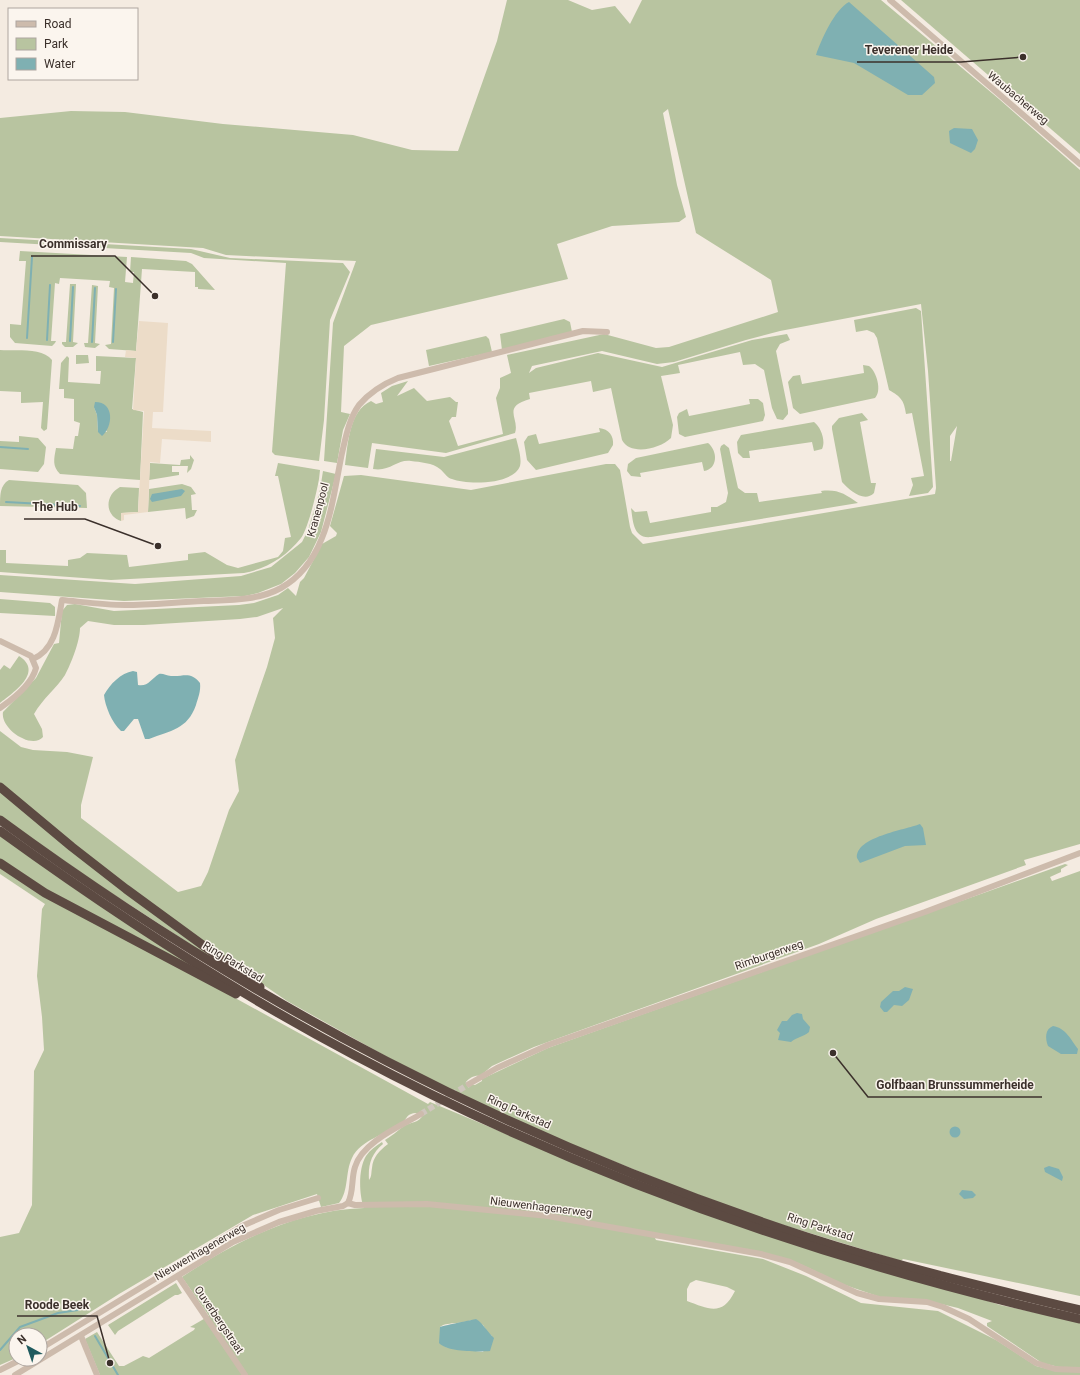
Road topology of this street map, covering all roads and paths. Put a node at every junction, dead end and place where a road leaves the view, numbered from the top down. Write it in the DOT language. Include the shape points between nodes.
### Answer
graph roads {
  1 [pos="890,0"];
  2 [pos="1080,164"];
  3 [pos="607,332"];
  4 [pos="0,641"];
  5 [pos="33,659"];
  6 [pos="0,708"];
  7 [pos="0,787"];
  8 [pos="0,820"];
  9 [pos="0,831"];
  10 [pos="1080,853"];
  11 [pos="0,863"];
  12 [pos="280,1009"];
  13 [pos="469,1084"];
  14 [pos="421,1114"];
  15 [pos="318,1198"];
  16 [pos="348,1203"];
  17 [pos="178,1276"];
  18 [pos="1080,1310"];
  19 [pos="1080,1319"];
  20 [pos="81,1336"];
  21 [pos="48,1343"];
  22 [pos="1080,1370"];
  23 [pos="15,1375"];
  24 [pos="97,1375"];
  25 [pos="245,1375"];
  1 -- 2 [label="street, Waubacherweg"];
  3 -- 5 [label="street, Kranenpool" via="583,331 398,378 381,386 365,399 353,415 346,434 321,542 311,561 292,581 280,589 251,598 124,605 62,600 51,642 46,650"];
  4 -- 5 [label="street"];
  5 -- 6 [label="street" via="36,668 33,676"];
  7 -- 12 [label="highway" via="78,852 244,974"];
  8 -- 12 [label="highway, Ring Parkstad" via="131,912"];
  9 -- 12 [label="highway, Ring Parkstad" via="119,915 178,953"];
  10 -- 13 [label="street, Rimburgerweg" via="925,912 548,1045"];
  11 -- 12 [label="highway" via="44,893 218,986"];
  12 -- 18 [label="highway, Ring Parkstad" via="472,1103 643,1178 857,1252"];
  12 -- 19 [label="highway, Ring Parkstad" via="353,1055 438,1098 530,1141 656,1193 763,1232 856,1260"];
  14 -- 16 [label="street" via="362,1152 355,1166"];
  15 -- 21 [label="street" via="273,1212 242,1226"];
  16 -- 17 [label="street, Nieuwenhagenerweg" via="264,1228 233,1242"];
  16 -- 22 [label="street, Nieuwenhagenerweg" via="427,1204 548,1216 761,1254 790,1262 857,1292 879,1298 927,1302 943,1307 968,1319 1036,1363 1055,1370"];
  17 -- 20 [label="street, Nieuwenhagenerweg"];
  17 -- 25 [label="street, Ouverbergstraat"];
  20 -- 23 [label="street, Nieuwenhagenerweg"];
  20 -- 24 [label="street"];
}
